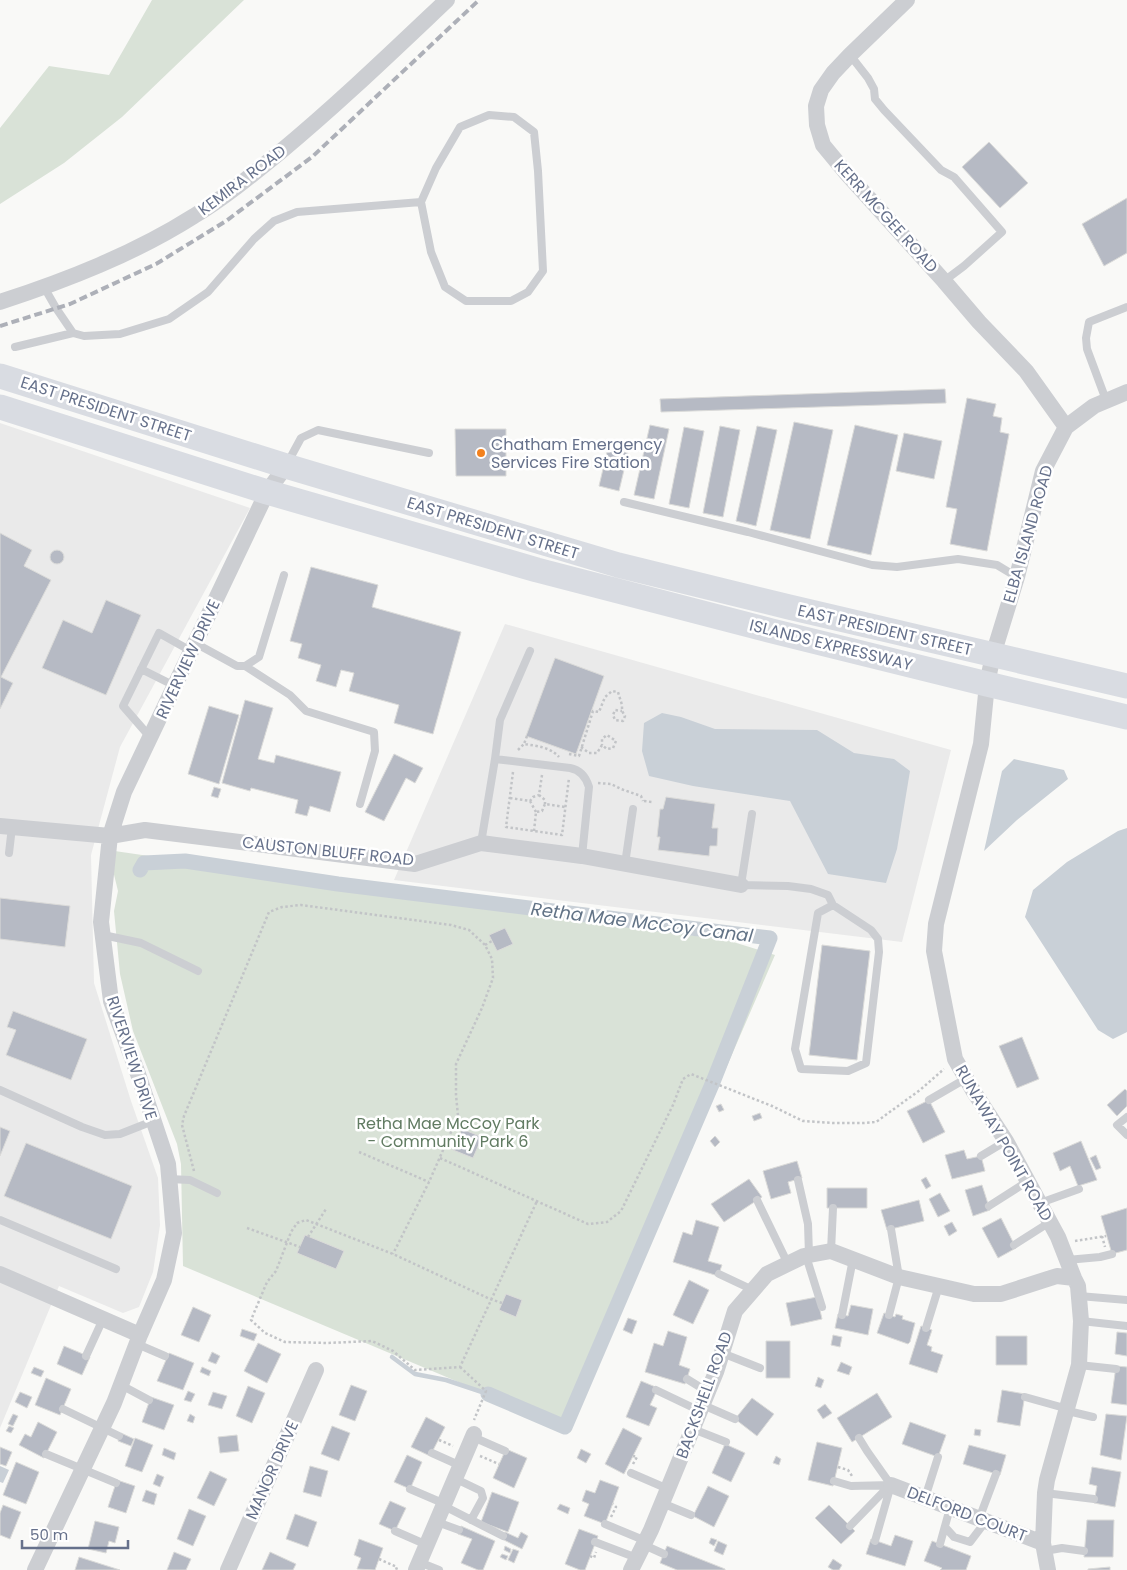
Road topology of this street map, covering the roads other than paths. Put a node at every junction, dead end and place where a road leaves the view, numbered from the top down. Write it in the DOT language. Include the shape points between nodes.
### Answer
graph roads {
  1 [pos="447,0"];
  2 [pos="907,0"];
  3 [pos="850,55"];
  4 [pos="421,202"];
  5 [pos="944,281"];
  6 [pos="44,287"];
  7 [pos="0,302"];
  8 [pos="1127,307"];
  9 [pos="73,333"];
  10 [pos="15,347"];
  11 [pos="0,376"];
  12 [pos="1127,392"];
  13 [pos="1106,400"];
  14 [pos="0,407"];
  15 [pos="1066,427"];
  16 [pos="429,452"];
  17 [pos="286,466"];
  18 [pos="267,492"];
  19 [pos="624,502"];
  20 [pos="536,570"];
  21 [pos="284,575"];
  22 [pos="1017,577"];
  23 [pos="193,647"];
  24 [pos="530,651"];
  25 [pos="993,655"];
  26 [pos="245,666"];
  27 [pos="141,669"];
  28 [pos="987,684"];
  29 [pos="175,686"];
  30 [pos="1127,686"];
  31 [pos="1127,717"];
  32 [pos="150,737"];
  33 [pos="495,759"];
  34 [pos="360,804"];
  35 [pos="633,809"];
  36 [pos="752,814"];
  37 [pos="6,827"];
  38 [pos="110,836"];
  39 [pos="481,843"];
  40 [pos="9,854"];
  41 [pos="582,856"];
  42 [pos="625,864"];
  43 [pos="741,885"];
  44 [pos="833,905"];
  45 [pos="103,934"];
  46 [pos="198,971"];
  47 [pos="967,1078"];
  48 [pos="0,1090"];
  49 [pos="929,1100"];
  50 [pos="1127,1116"];
  51 [pos="153,1121"];
  52 [pos="1127,1135"];
  53 [pos="1006,1141"];
  54 [pos="982,1156"];
  55 [pos="169,1179"];
  56 [pos="798,1180"];
  57 [pos="1028,1181"];
  58 [pos="1078,1189"];
  59 [pos="217,1193"];
  60 [pos="757,1200"];
  61 [pos="1040,1203"];
  62 [pos="989,1206"];
  63 [pos="833,1208"];
  64 [pos="0,1220"];
  65 [pos="1050,1222"];
  66 [pos="891,1229"];
  67 [pos="1014,1245"];
  68 [pos="831,1251"];
  69 [pos="1112,1254"];
  70 [pos="808,1256"];
  71 [pos="853,1259"];
  72 [pos="1067,1260"];
  73 [pos="788,1264"];
  74 [pos="116,1269"];
  75 [pos="0,1274"];
  76 [pos="719,1274"];
  77 [pos="899,1277"];
  78 [pos="1074,1278"];
  79 [pos="938,1286"];
  80 [pos="753,1290"];
  81 [pos="1079,1296"];
  82 [pos="1127,1300"];
  83 [pos="822,1307"];
  84 [pos="842,1314"];
  85 [pos="889,1314"];
  86 [pos="103,1319"];
  87 [pos="1081,1321"];
  88 [pos="1127,1326"];
  89 [pos="926,1328"];
  90 [pos="139,1340"];
  91 [pos="722,1353"];
  92 [pos="86,1356"];
  93 [pos="165,1356"];
  94 [pos="1079,1365"];
  95 [pos="760,1368"];
  96 [pos="1116,1369"];
  97 [pos="316,1370"];
  98 [pos="687,1379"];
  99 [pos="121,1385"];
  100 [pos="656,1390"];
  101 [pos="1025,1397"];
  102 [pos="148,1400"];
  103 [pos="704,1403"];
  104 [pos="63,1409"];
  105 [pos="1068,1410"];
  106 [pos="1093,1417"];
  107 [pos="735,1419"];
  108 [pos="102,1427"];
  109 [pos="693,1429"];
  110 [pos="119,1436"];
  111 [pos="859,1438"];
  112 [pos="726,1442"];
  113 [pos="505,1451"];
  114 [pos="432,1453"];
  115 [pos="466,1453"];
  116 [pos="46,1454"];
  117 [pos="938,1457"];
  118 [pos="83,1469"];
  119 [pos="631,1473"];
  120 [pos="996,1474"];
  121 [pos="834,1481"];
  122 [pos="116,1483"];
  123 [pos="891,1485"];
  124 [pos="410,1489"];
  125 [pos="1045,1493"];
  126 [pos="665,1496"];
  127 [pos="925,1498"];
  128 [pos="1094,1499"];
  129 [pos="445,1505"];
  130 [pos="950,1508"];
  131 [pos="691,1516"];
  132 [pos="471,1520"];
  133 [pos="983,1520"];
  134 [pos="437,1522"];
  135 [pos="605,1524"];
  136 [pos="850,1526"];
  137 [pos="945,1526"];
  138 [pos="459,1530"];
  139 [pos="395,1532"];
  140 [pos="503,1536"];
  141 [pos="875,1541"];
  142 [pos="596,1542"];
  143 [pos="940,1544"];
  144 [pos="427,1545"];
  145 [pos="1044,1547"];
  146 [pos="1084,1551"];
  147 [pos="639,1554"];
  148 [pos="664,1554"];
  149 [pos="418,1566"];
  150 [pos="35,1570"];
  151 [pos="228,1570"];
  152 [pos="439,1570"];
  153 [pos="1048,1570"];
  1 -- 6 [label="street, KEMIRA ROAD" via="317,122 239,185 194,216 121,256"];
  2 -- 3 [label="street, KERR MCGEE ROAD"];
  3 -- 5 [label="street, KERR MCGEE ROAD" via="821,90 816,106 823,145"];
  3 -- 5 [label="lane" via="868,78 875,99 884,110 941,170 954,177 1002,232"];
  4 -- 4 [label="lane" via="460,127 489,115 514,117 534,132 543,271 528,292 511,301 466,302 445,287 431,252"];
  4 -- 9 [label="lane" via="297,212 274,221 208,292 169,319 120,334 84,336"];
  5 -- 15 [label="street, KERR MCGEE ROAD" via="1026,371"];
  6 -- 7 [label="street, KEMIRA ROAD"];
  6 -- 9 [label="lane"];
  8 -- 13 [label="lane" via="1089,322 1087,349"];
  9 -- 10 [label="lane"];
  11 -- 17 [label="main road, EAST PRESIDENT STREET"];
  12 -- 13 [label="street, ELBA ISLAND ROAD"];
  13 -- 15 [label="street, ELBA ISLAND ROAD"];
  14 -- 18 [label="main road, EAST PRESIDENT STREET"];
  15 -- 22 [label="street, ELBA ISLAND ROAD" via="1044,471"];
  16 -- 17 [label="lane" via="318,430 301,438"];
  17 -- 18 [label="street, RIVERVIEW DRIVE"];
  17 -- 25 [label="main road, EAST PRESIDENT STREET" via="618,565"];
  18 -- 20 [label="main road, EAST PRESIDENT STREET"];
  18 -- 23 [label="street, RIVERVIEW DRIVE"];
  19 -- 22 [label="lane" via="872,565 897,567 958,560 997,565"];
  20 -- 28 [label="main road, ISLANDS EXPRESSWAY"];
  21 -- 26 [label="lane" via="259,657"];
  22 -- 25 [label="street, ELBA ISLAND ROAD"];
  23 -- 26 [label="lane" via="237,666"];
  23 -- 27 [label="lane" via="159,633"];
  23 -- 29 [label="street, RIVERVIEW DRIVE"];
  24 -- 33 [label="lane" via="500,720"];
  25 -- 28 [label="street, ELBA ISLAND ROAD"];
  25 -- 30 [label="main road"];
  26 -- 34 [label="lane" via="290,695 306,711 374,732 375,751"];
  27 -- 29 [label="lane"];
  27 -- 32 [label="lane" via="123,706"];
  28 -- 31 [label="main road, ISLANDS EXPRESSWAY"];
  28 -- 47 [label="street, RUNAWAY POINT ROAD" via="981,744 936,924 934,950 955,1059"];
  29 -- 32 [label="street, RIVERVIEW DRIVE"];
  32 -- 38 [label="street, RIVERVIEW DRIVE" via="124,792"];
  33 -- 39 [label="lane"];
  33 -- 41 [label="lane" via="577,769 586,777 590,787"];
  35 -- 42 [label="lane"];
  36 -- 43 [label="lane"];
  37 -- 38 [label="street, CAUSTON BLUFF ROAD"];
  37 -- 40 [label="lane"];
  38 -- 39 [label="street, CAUSTON BLUFF ROAD" via="145,830 415,864"];
  38 -- 45 [label="street, RIVERVIEW DRIVE" via="101,922"];
  39 -- 41 [label="street, CAUSTON BLUFF ROAD"];
  41 -- 42 [label="street, CAUSTON BLUFF ROAD"];
  42 -- 43 [label="street, CAUSTON BLUFF ROAD"];
  43 -- 44 [label="lane" via="810,889 828,895"];
  44 -- 44 [label="lane" via="871,930 878,939 866,1063 848,1071 801,1069 795,1049 818,913"];
  45 -- 46 [label="lane" via="141,942"];
  45 -- 51 [label="street, RIVERVIEW DRIVE" via="111,1001"];
  47 -- 49 [label="lane"];
  47 -- 53 [label="street, RUNAWAY POINT ROAD"];
  48 -- 51 [label="lane" via="105,1134 120,1134"];
  50 -- 52 [label="lane" via="1117,1125"];
  51 -- 55 [label="street, RIVERVIEW DRIVE" via="168,1164"];
  53 -- 54 [label="lane"];
  53 -- 57 [label="street, RUNAWAY POINT ROAD"];
  55 -- 59 [label="lane" via="190,1180"];
  55 -- 90 [label="street, RIVERVIEW DRIVE" via="174,1234 164,1280"];
  56 -- 70 [label="lane" via="808,1224"];
  57 -- 61 [label="street, RUNAWAY POINT ROAD"];
  57 -- 62 [label="lane"];
  58 -- 61 [label="lane"];
  60 -- 73 [label="lane"];
  61 -- 65 [label="street, RUNAWAY POINT ROAD"];
  63 -- 68 [label="lane"];
  64 -- 74 [label="lane"];
  65 -- 67 [label="lane"];
  65 -- 72 [label="street, RUNAWAY POINT ROAD"];
  66 -- 77 [label="lane"];
  68 -- 70 [label="street, BACKSHELL ROAD"];
  68 -- 71 [label="street"];
  69 -- 72 [label="lane"];
  70 -- 73 [label="street, BACKSHELL ROAD"];
  70 -- 83 [label="lane"];
  71 -- 77 [label="street"];
  71 -- 84 [label="lane"];
  72 -- 78 [label="street, RUNAWAY POINT ROAD"];
  73 -- 80 [label="street, BACKSHELL ROAD" via="767,1274"];
  75 -- 86 [label="street"];
  76 -- 80 [label="lane"];
  77 -- 79 [label="street"];
  77 -- 85 [label="lane"];
  78 -- 79 [label="street" via="1057,1276 1000,1294 974,1294"];
  78 -- 81 [label="street, RUNAWAY POINT ROAD"];
  79 -- 89 [label="lane"];
  80 -- 91 [label="street, BACKSHELL ROAD" via="734,1311"];
  81 -- 82 [label="lane"];
  81 -- 87 [label="street, RUNAWAY POINT ROAD"];
  86 -- 90 [label="street"];
  86 -- 92 [label="lane"];
  87 -- 88 [label="lane"];
  87 -- 94 [label="street, RUNAWAY POINT ROAD"];
  90 -- 93 [label="lane"];
  90 -- 99 [label="street, RIVERVIEW DRIVE"];
  91 -- 95 [label="lane"];
  91 -- 103 [label="street, BACKSHELL ROAD"];
  94 -- 96 [label="lane"];
  94 -- 105 [label="street, RUNAWAY POINT ROAD"];
  97 -- 151 [label="street, MANOR DRIVE"];
  98 -- 103 [label="lane"];
  99 -- 102 [label="lane"];
  99 -- 108 [label="street, RIVERVIEW DRIVE"];
  100 -- 103 [label="lane"];
  101 -- 105 [label="lane"];
  103 -- 107 [label="lane"];
  103 -- 109 [label="street, BACKSHELL ROAD"];
  104 -- 108 [label="lane"];
  105 -- 106 [label="lane"];
  105 -- 125 [label="street, RUNAWAY POINT ROAD"];
  108 -- 110 [label="lane"];
  108 -- 118 [label="street, RIVERVIEW DRIVE"];
  109 -- 112 [label="lane"];
  109 -- 126 [label="street, BACKSHELL ROAD"];
  111 -- 123 [label="lane"];
  113 -- 115 [label="lane"];
  114 -- 115 [label="lane"];
  115 -- 129 [label="street"];
  115 -- 132 [label="lane" via="483,1498"];
  116 -- 118 [label="lane"];
  117 -- 127 [label="lane"];
  118 -- 122 [label="lane"];
  118 -- 150 [label="street, RIVERVIEW DRIVE"];
  119 -- 126 [label="lane"];
  120 -- 133 [label="lane"];
  121 -- 123 [label="lane" via="851,1486"];
  123 -- 127 [label="street, DELFORD COURT"];
  123 -- 136 [label="lane"];
  123 -- 141 [label="lane"];
  124 -- 129 [label="lane"];
  125 -- 128 [label="lane"];
  125 -- 145 [label="street, RUNAWAY POINT ROAD"];
  126 -- 131 [label="lane"];
  126 -- 147 [label="street, BACKSHELL ROAD"];
  127 -- 130 [label="street, DELFORD COURT"];
  129 -- 132 [label="lane"];
  129 -- 134 [label="street"];
  130 -- 133 [label="street, DELFORD COURT"];
  130 -- 137 [label="lane"];
  132 -- 140 [label="lane"];
  133 -- 137 [label="lane" via="970,1542 954,1537"];
  133 -- 145 [label="street, DELFORD COURT"];
  134 -- 138 [label="lane"];
  134 -- 144 [label="street"];
  135 -- 147 [label="lane"];
  137 -- 143 [label="lane"];
  139 -- 144 [label="lane"];
  142 -- 147 [label="lane"];
  144 -- 149 [label="street"];
  145 -- 146 [label="lane"];
  145 -- 153 [label="street, RUNAWAY POINT ROAD"];
  147 -- 148 [label="lane"];
  149 -- 152 [label="lane"];
}
